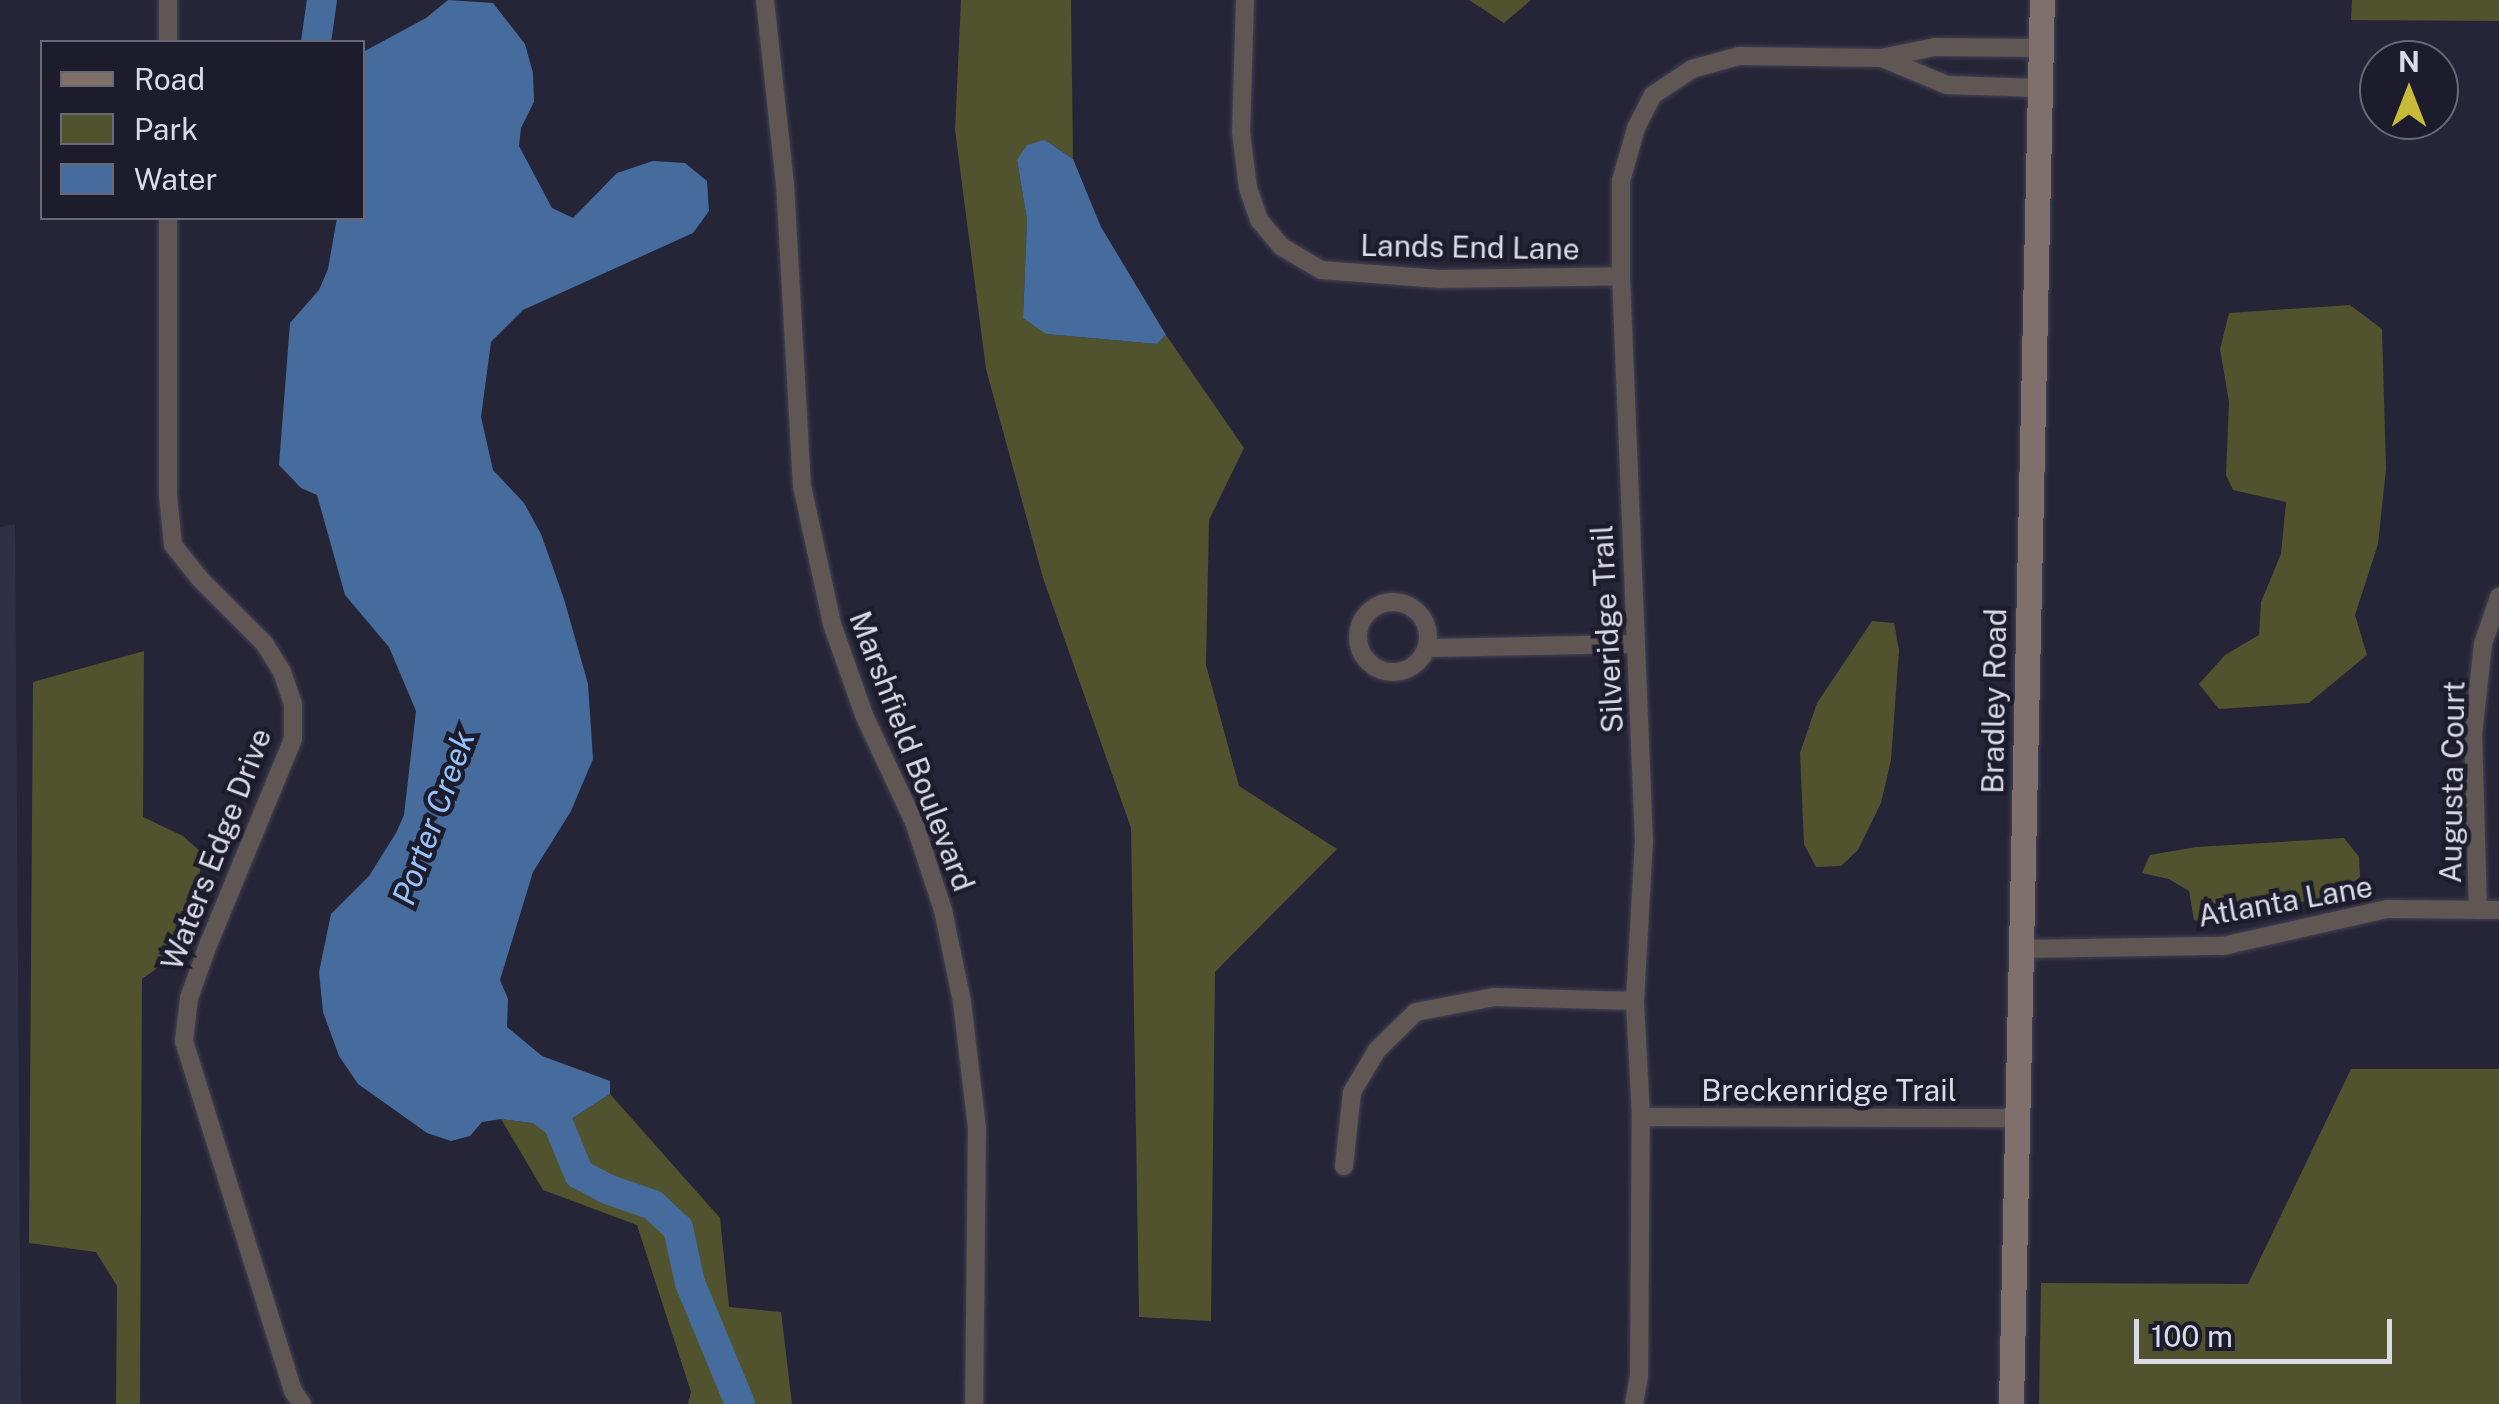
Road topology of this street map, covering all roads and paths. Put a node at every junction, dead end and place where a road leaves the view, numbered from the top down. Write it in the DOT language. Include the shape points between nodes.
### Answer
graph roads {
  1 [pos="168,0"];
  2 [pos="764,0"];
  3 [pos="1245,0"];
  4 [pos="2042,0"];
  5 [pos="168,40"];
  6 [pos="2040,48"];
  7 [pos="1881,58"];
  8 [pos="2040,88"];
  9 [pos="168,220"];
  10 [pos="1620,276"];
  11 [pos="2499,597"];
  12 [pos="1636,644"];
  13 [pos="1427,648"];
  14 [pos="2478,910"];
  15 [pos="2499,910"];
  16 [pos="2022,949"];
  17 [pos="1636,1001"];
  18 [pos="1641,1117"];
  19 [pos="2018,1118"];
  20 [pos="1344,1166"];
  21 [pos="302,1404"];
  22 [pos="974,1404"];
  23 [pos="1634,1404"];
  24 [pos="2011,1404"];
  1 -- 5 [label="street"];
  2 -- 22 [label="street, Marshfield Boulevard" via="785,183 802,486 832,624 864,715 914,822 943,910 962,1002 977,1128"];
  3 -- 10 [label="street, Lands End Lane" via="1241,132 1248,188 1259,220 1282,247 1321,270 1440,279"];
  4 -- 6 [label="street, Bradley Road"];
  6 -- 7 [label="street, Silveridge Trail" via="1935,46"];
  6 -- 8 [label="street, Bradley Road"];
  7 -- 8 [label="street, Silveridge Trail" via="1947,85"];
  7 -- 10 [label="street, Silveridge Trail" via="1739,56 1692,69 1653,95 1621,181"];
  8 -- 16 [label="street, Bradley Road"];
  9 -- 21 [label="street, Waters Edge Drive" via="173,545 264,643 293,704 293,738 208,945 189,998 184,1040"];
  10 -- 12 [label="street, Silveridge Trail"];
  11 -- 14 [label="street, Augusta Court" via="2482,644 2473,735"];
  12 -- 13 [label="street"];
  12 -- 17 [label="street, Silveridge Trail" via="1644,842"];
  13 -- 13 [label="street" via="1412,667 1390,672 1368,663 1358,630 1370,611 1402,603 1421,616"];
  14 -- 15 [label="street, Atlanta Lane"];
  14 -- 16 [label="street, Atlanta Lane" via="2387,909 2223,946"];
  16 -- 19 [label="street, Bradley Road"];
  17 -- 18 [label="street, Silveridge Trail"];
  17 -- 20 [label="street" via="1494,997 1416,1012 1377,1050 1352,1092"];
  18 -- 19 [label="street, Breckenridge Trail"];
  18 -- 23 [label="street, Silveridge Trail"];
  19 -- 24 [label="street, Bradley Road"];
}
